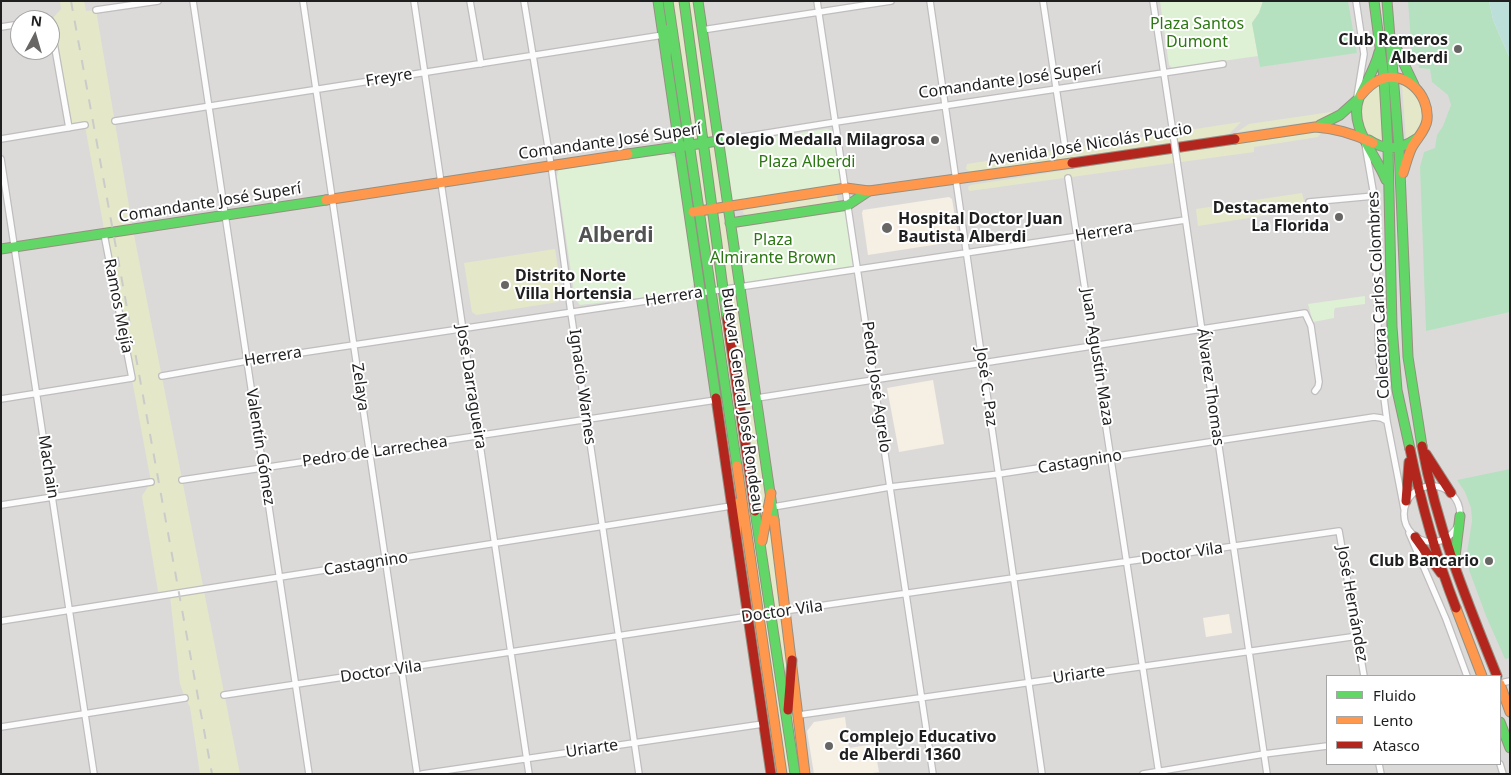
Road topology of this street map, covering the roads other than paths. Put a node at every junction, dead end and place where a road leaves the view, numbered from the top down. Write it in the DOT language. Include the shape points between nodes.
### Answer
graph roads {
  1 [pos="158,1"];
  2 [pos="193,1"];
  3 [pos="303,1"];
  4 [pos="414,1"];
  5 [pos="470,1"];
  6 [pos="524,1"];
  7 [pos="658,1"];
  8 [pos="668,1"];
  9 [pos="684,1"];
  10 [pos="698,1"];
  11 [pos="818,1"];
  12 [pos="891,1"];
  13 [pos="930,1"];
  14 [pos="1043,1"];
  15 [pos="1154,1"];
  16 [pos="1356,1"];
  17 [pos="1374,1"];
  18 [pos="1387,1"];
  19 [pos="96,10"];
  20 [pos="819,12"];
  21 [pos="670,16"];
  22 [pos="702,30"];
  23 [pos="663,35"];
  24 [pos="1391,36"];
  25 [pos="1380,47"];
  26 [pos="532,56"];
  27 [pos="666,57"];
  28 [pos="57,60"];
  29 [pos="481,64"];
  30 [pos="1223,64"];
  31 [pos="424,73"];
  32 [pos="1165,73"];
  33 [pos="1384,78"];
  34 [pos="1395,78"];
  35 [pos="1414,85"];
  36 [pos="1056,89"];
  37 [pos="316,90"];
  38 [pos="1357,99"];
  39 [pos="945,105"];
  40 [pos="209,106"];
  41 [pos="115,121"];
  42 [pos="836,122"];
  43 [pos="85,125"];
  44 [pos="1315,126"];
  45 [pos="70,128"];
  46 [pos="1418,138"];
  47 [pos="1,139"];
  48 [pos="718,141"];
  49 [pos="1369,142"];
  50 [pos="703,143"];
  51 [pos="689,145"];
  52 [pos="679,147"];
  53 [pos="1065,147"];
  54 [pos="1400,148"];
  55 [pos="1388,149"];
  56 [pos="1,159"];
  57 [pos="551,165"];
  58 [pos="1068,178"];
  59 [pos="1401,178"];
  60 [pos="956,180"];
  61 [pos="441,182"];
  62 [pos="1389,187"];
  63 [pos="846,188"];
  64 [pos="869,192"];
  65 [pos="1374,196"];
  66 [pos="332,199"];
  67 [pos="1309,202"];
  68 [pos="848,205"];
  69 [pos="728,207"];
  70 [pos="711,209"];
  71 [pos="700,211"];
  72 [pos="688,213"];
  73 [pos="225,216"];
  74 [pos="1186,220"];
  75 [pos="730,223"];
  76 [pos="104,234"];
  77 [pos="1078,236"];
  78 [pos="15,247"];
  79 [pos="1,250"];
  80 [pos="967,253"];
  81 [pos="858,269"];
  82 [pos="740,287"];
  83 [pos="723,290"];
  84 [pos="712,291"];
  85 [pos="700,293"];
  86 [pos="570,312"];
  87 [pos="463,329"];
  88 [pos="1202,329"];
  89 [pos="354,345"];
  90 [pos="1095,346"];
  91 [pos="247,361"];
  92 [pos="983,363"];
  93 [pos="162,376"];
  94 [pos="875,380"];
  95 [pos="1315,391"];
  96 [pos="37,393"];
  97 [pos="757,398"];
  98 [pos="1,399"];
  99 [pos="716,400"];
  100 [pos="586,420"];
  101 [pos="1387,421"];
  102 [pos="479,436"];
  103 [pos="1218,440"];
  104 [pos="1422,448"];
  105 [pos="1410,449"];
  106 [pos="370,452"];
  107 [pos="1112,457"];
  108 [pos="263,468"];
  109 [pos="999,474"];
  110 [pos="182,480"];
  111 [pos="151,482"];
  112 [pos="740,486"];
  113 [pos="1429,486"];
  114 [pos="890,487"];
  115 [pos="1418,489"];
  116 [pos="1451,493"];
  117 [pos="771,494"];
  118 [pos="52,498"];
  119 [pos="1405,505"];
  120 [pos="1,506"];
  121 [pos="732,506"];
  122 [pos="773,507"];
  123 [pos="1460,516"];
  124 [pos="602,527"];
  125 [pos="1406,527"];
  126 [pos="1339,531"];
  127 [pos="736,537"];
  128 [pos="1415,537"];
  129 [pos="1445,539"];
  130 [pos="1434,542"];
  131 [pos="495,544"];
  132 [pos="1234,547"];
  133 [pos="760,548"];
  134 [pos="386,561"];
  135 [pos="1127,562"];
  136 [pos="1454,568"];
  137 [pos="280,577"];
  138 [pos="1014,578"];
  139 [pos="1444,578"];
  140 [pos="906,594"];
  141 [pos="70,611"];
  142 [pos="786,611"];
  143 [pos="770,614"];
  144 [pos="758,615"];
  145 [pos="747,617"];
  146 [pos="1,621"];
  147 [pos="618,636"];
  148 [pos="1358,636"];
  149 [pos="1249,651"];
  150 [pos="511,652"];
  151 [pos="792,660"];
  152 [pos="1143,666"];
  153 [pos="402,668"];
  154 [pos="1364,675"];
  155 [pos="1468,675"];
  156 [pos="1482,675"];
  157 [pos="1497,675"];
  158 [pos="1029,682"];
  159 [pos="296,684"];
  160 [pos="1501,686"];
  161 [pos="224,695"];
  162 [pos="184,698"];
  163 [pos="922,698"];
  164 [pos="1510,712"];
  165 [pos="85,715"];
  166 [pos="800,715"];
  167 [pos="763,724"];
  168 [pos="1501,725"];
  169 [pos="787,726"];
  170 [pos="1,727"];
  171 [pos="634,742"];
  172 [pos="1326,746"];
  173 [pos="1510,748"];
  174 [pos="1264,754"];
  175 [pos="527,758"];
  176 [pos="1159,773"];
  177 [pos="94,774"];
  178 [pos="309,774"];
  179 [pos="417,774"];
  180 [pos="422,774"];
  181 [pos="529,774"];
  182 [pos="639,774"];
  183 [pos="771,774"];
  184 [pos="782,774"];
  185 [pos="795,774"];
  186 [pos="805,774"];
  187 [pos="933,774"];
  188 [pos="1042,774"];
  189 [pos="1143,774"];
  190 [pos="1267,774"];
  1 -- 19 [label="street"];
  2 -- 40 [label="street, Valentín Gómez"];
  3 -- 37 [label="street, Zelaya"];
  4 -- 31 [label="street, José Darragueira"];
  5 -- 29 [label="street"];
  6 -- 26 [label="street, Ignacio Warnes"];
  7 -- 23 [label="main road, Bulevar General José Rondeau"];
  8 -- 21 [label="main road, Bulevar General José Rondeau"];
  9 -- 50 [label="main road, Bulevar General José Rondeau"];
  10 -- 22 [label="main road, Bulevar General José Rondeau"];
  11 -- 20 [label="street, Pedro José Agrelo"];
  12 -- 20 [label="street"];
  13 -- 39 [label="street, José C. Paz"];
  14 -- 36 [label="street"];
  15 -- 32 [label="street, Álvarez Thomas"];
  16 -- 38 [label="street" via="1364,54"];
  17 -- 25 [label="main road"];
  18 -- 24 [label="main road"];
  20 -- 22 [label="street"];
  20 -- 42 [label="street, Pedro José Agrelo"];
  21 -- 27 [label="main road"];
  21 -- 51 [label="main road, Bulevar General José Rondeau"];
  22 -- 48 [label="main road, Bulevar General José Rondeau"];
  23 -- 26 [label="street, Freyre"];
  23 -- 27 [label="main road, Bulevar General José Rondeau"];
  24 -- 34 [label="main road"];
  24 -- 35 [label="main road"];
  25 -- 33 [label="main road"];
  25 -- 38 [label="main road" via="1375,68"];
  26 -- 29 [label="street, Freyre"];
  26 -- 57 [label="street, Ignacio Warnes"];
  27 -- 52 [label="main road, Bulevar General José Rondeau"];
  28 -- 45 [label="street"];
  29 -- 31 [label="street, Freyre"];
  30 -- 32 [label="street, Comandante José Superí"];
  31 -- 37 [label="street, Freyre"];
  31 -- 61 [label="street, José Darragueira"];
  32 -- 36 [label="street, Comandante José Superí"];
  32 -- 74 [label="street, Álvarez Thomas, bridge"];
  33 -- 34 [label="main road"];
  33 -- 38 [label="main road, Avenida José Nicolás Puccio" via="1371,84"];
  33 -- 55 [label="main road"];
  34 -- 35 [label="main road"];
  34 -- 54 [label="main road"];
  35 -- 46 [label="main road" via="1426,101 1428,111 1424,130"];
  36 -- 39 [label="street, Comandante José Superí"];
  36 -- 53 [label="street"];
  37 -- 40 [label="street, Freyre"];
  37 -- 66 [label="street, Zelaya"];
  38 -- 44 [label="main road, Avenida José Nicolás Puccio" via="1338,117"];
  38 -- 49 [label="main road" via="1356,118"];
  39 -- 42 [label="street, Comandante José Superí"];
  39 -- 60 [label="street, José C. Paz"];
  40 -- 41 [label="street, Freyre"];
  40 -- 73 [label="street, Valentín Gómez"];
  42 -- 48 [label="street, Comandante José Superí"];
  42 -- 63 [label="street, Pedro José Agrelo"];
  43 -- 45 [label="street"];
  44 -- 49 [label="main road, Avenida José Nicolás Puccio" via="1349,131"];
  44 -- 60 [label="main road, Avenida José Nicolás Puccio"];
  45 -- 47 [label="street"];
  46 -- 54 [label="main road"];
  46 -- 59 [label="main road"];
  48 -- 50 [label="main road, Comandante José Superí"];
  48 -- 69 [label="main road, Bulevar General José Rondeau"];
  49 -- 55 [label="main road, Avenida José Nicolás Puccio"];
  49 -- 62 [label="main road"];
  49 -- 65 [label="street, Colectora Carlos Colombres"];
  50 -- 51 [label="main road, Comandante José Superí"];
  50 -- 70 [label="main road, Bulevar General José Rondeau"];
  51 -- 52 [label="main road, Comandante José Superí"];
  51 -- 71 [label="main road, Bulevar General José Rondeau"];
  52 -- 57 [label="main road, Comandante José Superí"];
  52 -- 72 [label="main road, Bulevar General José Rondeau"];
  54 -- 55 [label="main road"];
  54 -- 59 [label="main road"];
  55 -- 62 [label="main road"];
  56 -- 78 [label="street, Machain"];
  57 -- 61 [label="main road, Comandante José Superí"];
  57 -- 86 [label="street, Ignacio Warnes"];
  58 -- 77 [label="street, Juan Agustín Maza"];
  59 -- 104 [label="main road" via="1408,349"];
  60 -- 64 [label="main road, Avenida José Nicolás Puccio"];
  60 -- 80 [label="street, José C. Paz"];
  61 -- 66 [label="main road, Comandante José Superí"];
  61 -- 87 [label="street, José Darragueira"];
  62 -- 105 [label="main road" via="1394,358 1397,390"];
  63 -- 64 [label="main road, Avenida José Nicolás Puccio"];
  63 -- 68 [label="street, Pedro José Agrelo"];
  63 -- 69 [label="main road, Avenida José Nicolás Puccio"];
  64 -- 68 [label="main road, Avenida José Nicolás Puccio"];
  65 -- 67 [label="street"];
  65 -- 101 [label="street, Colectora Carlos Colombres" via="1379,359"];
  66 -- 73 [label="main road, Comandante José Superí"];
  66 -- 89 [label="street, Zelaya"];
  68 -- 75 [label="main road, Avenida José Nicolás Puccio"];
  68 -- 81 [label="street, Pedro José Agrelo"];
  69 -- 70 [label="main road, Avenida José Nicolás Puccio"];
  69 -- 75 [label="main road, Bulevar General José Rondeau"];
  70 -- 71 [label="main road, Avenida José Nicolás Puccio"];
  70 -- 83 [label="main road, Bulevar General José Rondeau"];
  71 -- 72 [label="main road, Avenida José Nicolás Puccio"];
  71 -- 84 [label="main road, Bulevar General José Rondeau"];
  72 -- 85 [label="main road, Bulevar General José Rondeau"];
  73 -- 76 [label="main road, Comandante José Superí"];
  73 -- 91 [label="street, Valentín Gómez"];
  74 -- 77 [label="street, Herrera"];
  74 -- 88 [label="street, Álvarez Thomas"];
  75 -- 82 [label="main road, Bulevar General José Rondeau"];
  76 -- 78 [label="main road, Comandante José Superí"];
  76 -- 96 [label="street, Ramos Mejía" via="132,378"];
  77 -- 80 [label="street, Herrera"];
  77 -- 90 [label="street, Juan Agustín Maza"];
  78 -- 79 [label="main road, Comandante José Superí"];
  78 -- 96 [label="street, Machain"];
  80 -- 81 [label="street, Herrera"];
  80 -- 92 [label="street, José C. Paz"];
  81 -- 82 [label="street, Herrera"];
  81 -- 94 [label="street, Pedro José Agrelo"];
  82 -- 83 [label="street, Herrera"];
  82 -- 97 [label="main road, Bulevar General José Rondeau"];
  83 -- 84 [label="street, Herrera"];
  83 -- 133 [label="main road, Bulevar General José Rondeau"];
  84 -- 85 [label="street, Herrera"];
  84 -- 112 [label="main road, Bulevar General José Rondeau"];
  85 -- 86 [label="street, Herrera"];
  85 -- 99 [label="main road, Bulevar General José Rondeau"];
  86 -- 87 [label="street, Herrera"];
  86 -- 100 [label="street, Ignacio Warnes"];
  87 -- 89 [label="street, Herrera"];
  87 -- 102 [label="street, José Darragueira"];
  88 -- 90 [label="street"];
  88 -- 95 [label="street" via="1305,314 1311,326 1319,382"];
  88 -- 103 [label="street, Álvarez Thomas"];
  89 -- 91 [label="street, Herrera"];
  89 -- 106 [label="street, Zelaya"];
  90 -- 92 [label="street"];
  90 -- 107 [label="street, Juan Agustín Maza"];
  91 -- 93 [label="street, Herrera"];
  91 -- 108 [label="street, Valentín Gómez"];
  92 -- 94 [label="street"];
  92 -- 109 [label="street, José C. Paz"];
  94 -- 97 [label="street"];
  94 -- 114 [label="street, Pedro José Agrelo"];
  96 -- 98 [label="street"];
  96 -- 118 [label="street, Machain"];
  97 -- 117 [label="main road, Bulevar General José Rondeau"];
  99 -- 100 [label="street, Pedro de Larrechea"];
  99 -- 121 [label="main road, Bulevar General José Rondeau"];
  100 -- 102 [label="street, Pedro de Larrechea"];
  100 -- 124 [label="street, Ignacio Warnes"];
  101 -- 103 [label="street, Castagnino" via="1374,417"];
  101 -- 119 [label="street, Colectora Carlos Colombres"];
  102 -- 106 [label="street, Pedro de Larrechea"];
  102 -- 131 [label="street, José Darragueira"];
  103 -- 107 [label="street, Castagnino"];
  103 -- 132 [label="street, Álvarez Thomas"];
  104 -- 113 [label="main road"];
  104 -- 116 [label="main road"];
  105 -- 115 [label="main road"];
  105 -- 119 [label="main road"];
  106 -- 108 [label="street, Pedro de Larrechea"];
  106 -- 134 [label="street, Zelaya"];
  107 -- 109 [label="street, Castagnino"];
  107 -- 135 [label="street, Juan Agustín Maza"];
  108 -- 110 [label="street, Pedro de Larrechea"];
  108 -- 137 [label="street, Valentín Gómez"];
  109 -- 114 [label="street, Castagnino"];
  109 -- 138 [label="street, José C. Paz"];
  111 -- 118 [label="street"];
  112 -- 127 [label="main road"];
  112 -- 144 [label="main road, Bulevar General José Rondeau"];
  113 -- 115 [label="street"];
  113 -- 116 [label="street" via="1441,487"];
  113 -- 129 [label="main road"];
  114 -- 122 [label="street, Castagnino"];
  114 -- 140 [label="street, Pedro José Agrelo"];
  115 -- 119 [label="street"];
  115 -- 130 [label="main road"];
  116 -- 123 [label="street" via="1457,500"];
  117 -- 122 [label="main road, Bulevar General José Rondeau"];
  117 -- 133 [label="main road"];
  118 -- 120 [label="street"];
  118 -- 141 [label="street, Machain"];
  119 -- 125 [label="street, Colectora Carlos Colombres"];
  121 -- 124 [label="street, Castagnino"];
  121 -- 127 [label="main road, Bulevar General José Rondeau"];
  122 -- 142 [label="main road, Bulevar General José Rondeau"];
  123 -- 129 [label="street" via="1458,525"];
  123 -- 136 [label="main road"];
  124 -- 131 [label="street, Castagnino"];
  124 -- 147 [label="street, Ignacio Warnes"];
  125 -- 128 [label="street"];
  125 -- 155 [label="street"];
  126 -- 132 [label="street, Doctor Vila"];
  126 -- 148 [label="street, José Hernández"];
  127 -- 145 [label="main road, Bulevar General José Rondeau"];
  128 -- 130 [label="street"];
  128 -- 139 [label="main road"];
  129 -- 130 [label="street"];
  129 -- 136 [label="main road"];
  130 -- 139 [label="main road"];
  131 -- 134 [label="street, Castagnino"];
  131 -- 150 [label="street, José Darragueira"];
  132 -- 135 [label="street, Doctor Vila"];
  132 -- 149 [label="street, Álvarez Thomas"];
  133 -- 143 [label="main road, Bulevar General José Rondeau"];
  134 -- 137 [label="street, Castagnino"];
  134 -- 153 [label="street, Zelaya"];
  135 -- 138 [label="street, Doctor Vila"];
  135 -- 152 [label="street, Juan Agustín Maza"];
  136 -- 157 [label="main road"];
  137 -- 141 [label="street, Castagnino"];
  137 -- 159 [label="street, Valentín Gómez"];
  138 -- 140 [label="street, Doctor Vila"];
  138 -- 158 [label="street, José C. Paz"];
  139 -- 156 [label="main road"];
  140 -- 142 [label="street, Doctor Vila"];
  140 -- 163 [label="street, Pedro José Agrelo"];
  141 -- 146 [label="street, Castagnino"];
  141 -- 165 [label="street, Machain"];
  142 -- 143 [label="street, Doctor Vila"];
  142 -- 151 [label="main road, Bulevar General José Rondeau"];
  143 -- 144 [label="street, Doctor Vila"];
  143 -- 169 [label="main road, Bulevar General José Rondeau"];
  144 -- 145 [label="street, Doctor Vila"];
  144 -- 184 [label="main road, Bulevar General José Rondeau"];
  145 -- 147 [label="street, Doctor Vila"];
  145 -- 167 [label="main road, Bulevar General José Rondeau"];
  147 -- 150 [label="street, Doctor Vila"];
  147 -- 171 [label="street, Ignacio Warnes"];
  148 -- 149 [label="street, Uriarte"];
  148 -- 154 [label="street, José Hernández"];
  149 -- 152 [label="street, Uriarte"];
  149 -- 174 [label="street, Álvarez Thomas"];
  150 -- 153 [label="street, Doctor Vila"];
  150 -- 175 [label="street, José Darragueira"];
  151 -- 166 [label="main road, Bulevar General José Rondeau"];
  151 -- 169 [label="main road"];
  152 -- 158 [label="street, Uriarte"];
  152 -- 176 [label="street, Juan Agustín Maza"];
  153 -- 159 [label="street, Doctor Vila"];
  153 -- 179 [label="street, Zelaya"];
  158 -- 163 [label="street, Uriarte"];
  158 -- 188 [label="street, José C. Paz"];
  159 -- 161 [label="street, Doctor Vila"];
  159 -- 178 [label="street, Valentín Gómez"];
  160 -- 164 [label="main road"];
  162 -- 165 [label="street"];
  163 -- 166 [label="street, Uriarte"];
  163 -- 187 [label="street, Pedro José Agrelo"];
  165 -- 170 [label="street"];
  165 -- 177 [label="street, Machain"];
  166 -- 186 [label="main road, Bulevar General José Rondeau" via="799,734"];
  167 -- 171 [label="street, Uriarte"];
  167 -- 183 [label="main road, Bulevar General José Rondeau"];
  168 -- 173 [label="main road"];
  169 -- 185 [label="main road, Bulevar General José Rondeau"];
  171 -- 175 [label="street, Uriarte"];
  171 -- 182 [label="street, Ignacio Warnes"];
  172 -- 174 [label="street"];
  174 -- 176 [label="street"];
  174 -- 190 [label="street, Álvarez Thomas"];
  175 -- 180 [label="street, Uriarte"];
  175 -- 181 [label="street, José Darragueira"];
  176 -- 189 [label="street"];
}
